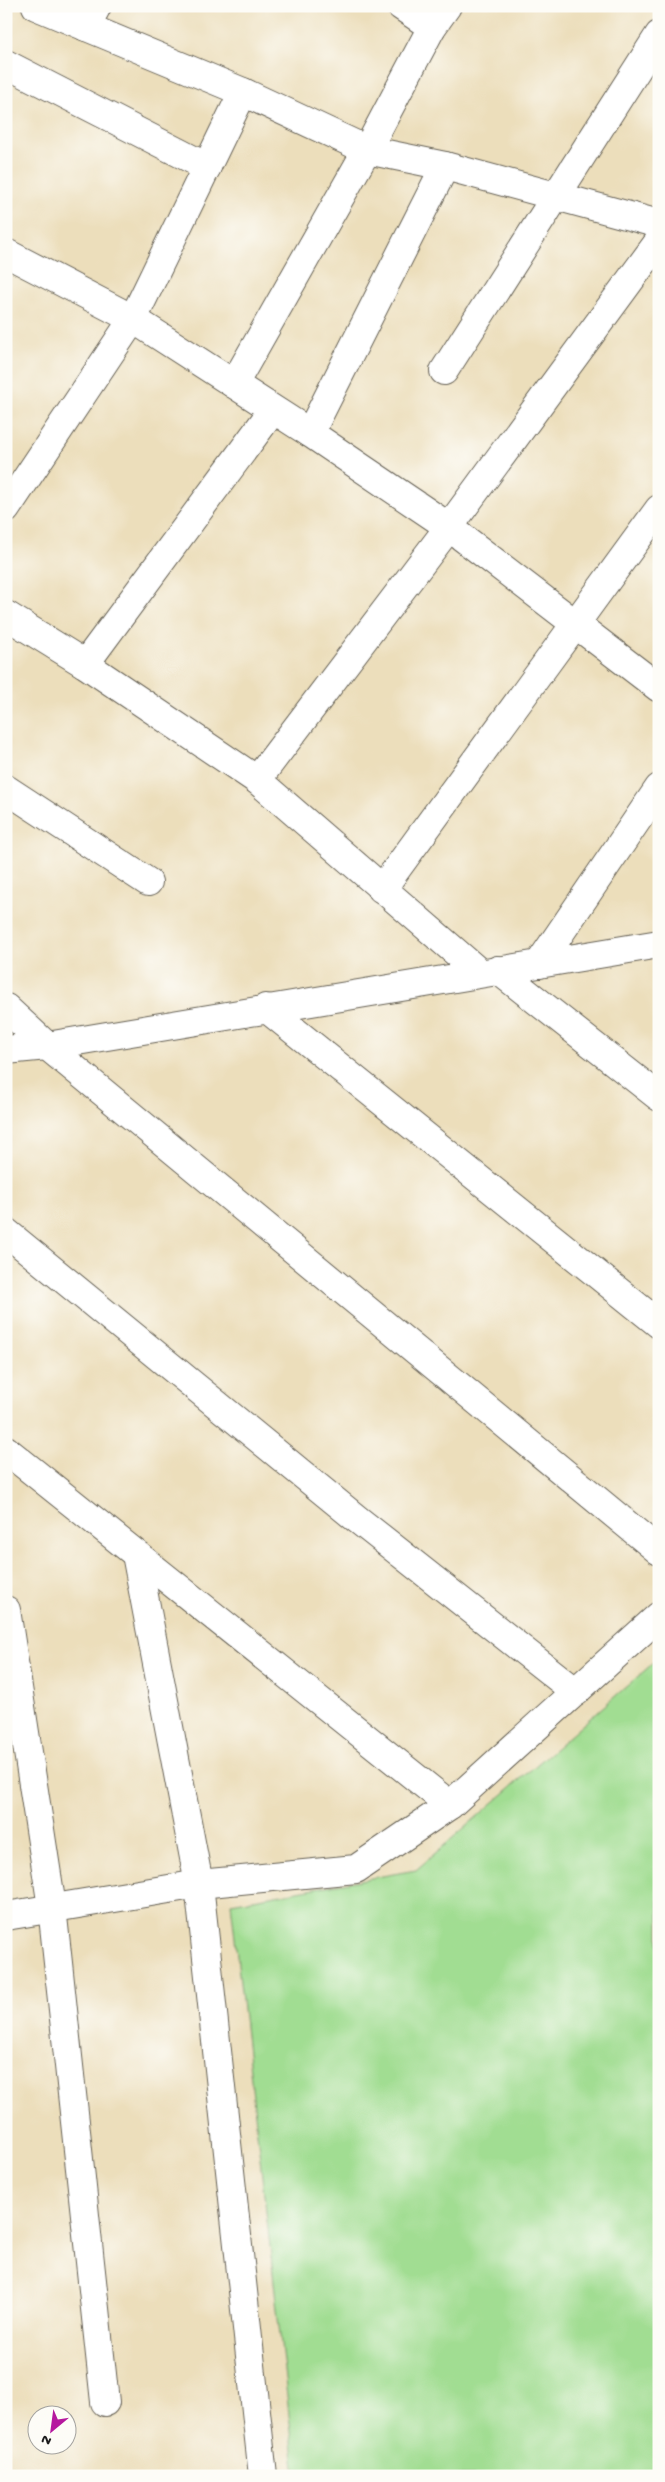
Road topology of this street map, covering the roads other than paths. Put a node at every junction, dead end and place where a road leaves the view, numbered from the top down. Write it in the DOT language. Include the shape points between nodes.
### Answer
graph roads {
  1 [pos="36,6"];
  2 [pos="400,6"];
  3 [pos="440,16"];
  4 [pos="92,17"];
  5 [pos="659,35"];
  6 [pos="6,64"];
  7 [pos="243,92"];
  8 [pos="367,150"];
  9 [pos="445,166"];
  10 [pos="207,167"];
  11 [pos="555,195"];
  12 [pos="659,224"];
  13 [pos="659,241"];
  14 [pos="6,253"];
  15 [pos="133,319"];
  16 [pos="444,371"];
  17 [pos="234,384"];
  18 [pos="273,410"];
  19 [pos="310,433"];
  20 [pos="11,492"];
  21 [pos="659,509"];
  22 [pos="449,528"];
  23 [pos="6,615"];
  24 [pos="575,624"];
  25 [pos="84,664"];
  26 [pos="659,688"];
  27 [pos="257,780"];
  28 [pos="659,788"];
  29 [pos="6,789"];
  30 [pos="148,882"];
  31 [pos="382,889"];
  32 [pos="659,944"];
  33 [pos="539,964"];
  34 [pos="489,972"];
  35 [pos="6,1008"];
  36 [pos="266,1008"];
  37 [pos="47,1046"];
  38 [pos="6,1050"];
  39 [pos="659,1097"];
  40 [pos="6,1232"];
  41 [pos="659,1324"];
  42 [pos="6,1450"];
  43 [pos="659,1551"];
  44 [pos="136,1554"];
  45 [pos="6,1610"];
  46 [pos="659,1616"];
  47 [pos="576,1692"];
  48 [pos="450,1805"];
  49 [pos="199,1884"];
  50 [pos="52,1908"];
  51 [pos="6,1916"];
  52 [pos="105,2402"];
  53 [pos="262,2476"];
  1 -- 4 [label="street"];
  2 -- 3 [label="street"];
  3 -- 8 [label="street"];
  4 -- 7 [label="street"];
  5 -- 11 [label="street"];
  6 -- 10 [label="street"];
  7 -- 8 [label="street"];
  7 -- 10 [label="street"];
  8 -- 9 [label="street"];
  8 -- 17 [label="street"];
  9 -- 11 [label="street"];
  9 -- 19 [label="street"];
  10 -- 15 [label="street"];
  11 -- 12 [label="street"];
  11 -- 16 [label="street"];
  13 -- 22 [label="street"];
  14 -- 15 [label="street"];
  15 -- 17 [label="street"];
  15 -- 20 [label="street"];
  17 -- 18 [label="street"];
  18 -- 19 [label="street"];
  18 -- 25 [label="street"];
  19 -- 22 [label="street"];
  21 -- 24 [label="street"];
  22 -- 24 [label="street"];
  22 -- 27 [label="street"];
  23 -- 25 [label="street"];
  24 -- 26 [label="street"];
  24 -- 31 [label="street"];
  25 -- 27 [label="street"];
  27 -- 31 [label="street"];
  28 -- 33 [label="street"];
  29 -- 30 [label="street"];
  31 -- 34 [label="street"];
  32 -- 33 [label="street"];
  33 -- 34 [label="street"];
  34 -- 36 [label="street"];
  34 -- 39 [label="street"];
  35 -- 37 [label="street"];
  36 -- 37 [label="street"];
  36 -- 41 [label="street"];
  37 -- 38 [label="street"];
  37 -- 43 [label="street"];
  40 -- 47 [label="street" via="356,1519"];
  42 -- 44 [label="street"];
  44 -- 48 [label="street"];
  44 -- 49 [label="street"];
  45 -- 50 [label="street"];
  46 -- 47 [label="street"];
  47 -- 48 [label="street"];
  48 -- 49 [label="street" via="356,1869"];
  49 -- 50 [label="street"];
  49 -- 53 [label="street"];
  50 -- 51 [label="street"];
  50 -- 52 [label="street"];
}
